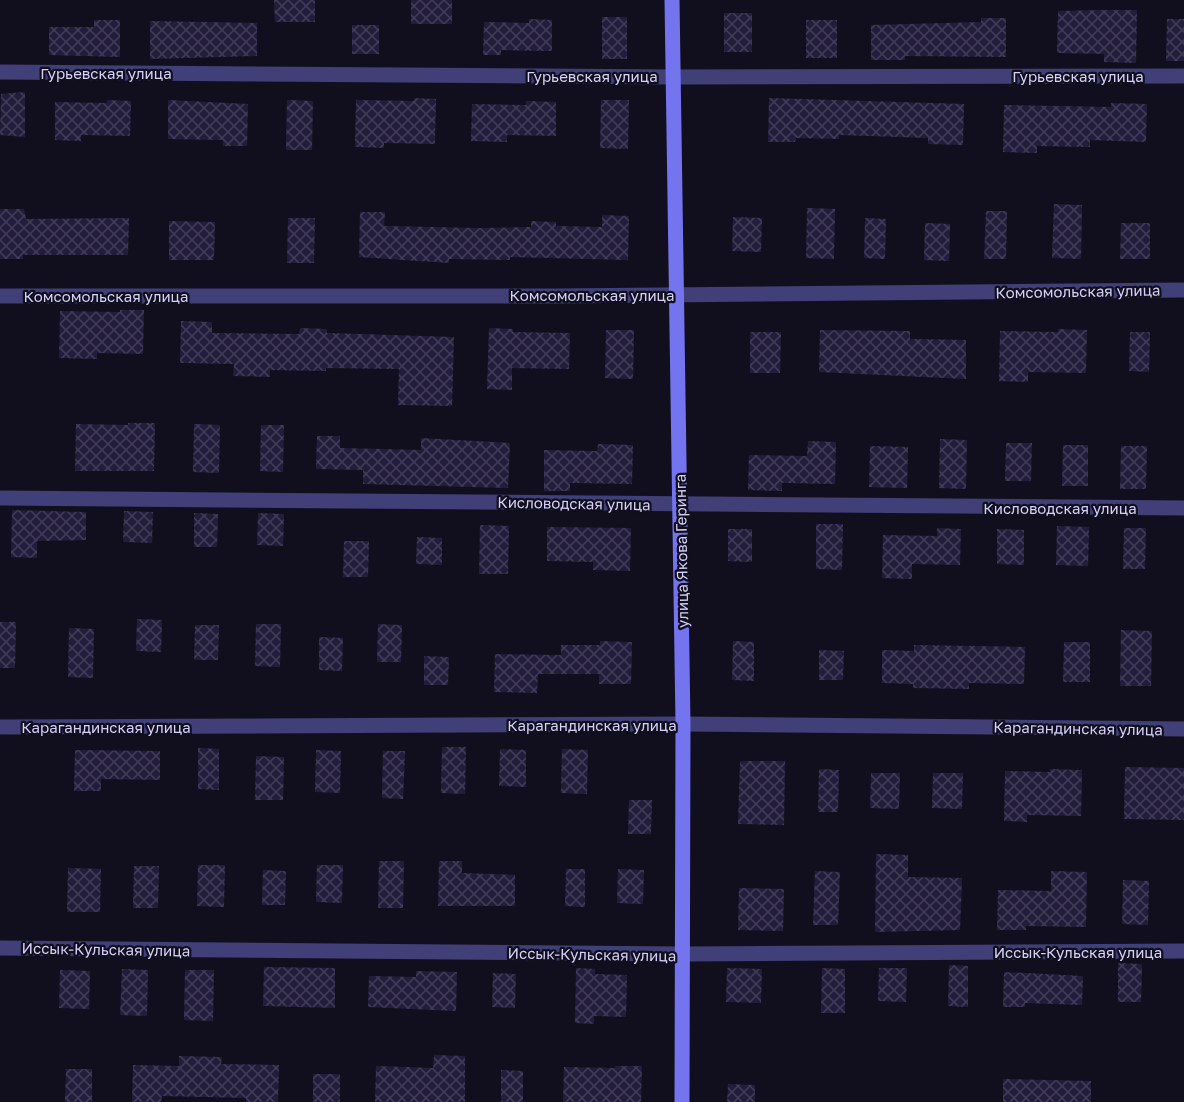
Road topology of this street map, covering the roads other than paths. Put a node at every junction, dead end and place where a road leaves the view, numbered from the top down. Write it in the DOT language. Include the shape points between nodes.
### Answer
graph roads {
  1 [pos="672,0"];
  2 [pos="0,72"];
  3 [pos="1184,76"];
  4 [pos="673,77"];
  5 [pos="1184,290"];
  6 [pos="676,295"];
  7 [pos="0,296"];
  8 [pos="0,498"];
  9 [pos="680,504"];
  10 [pos="1184,508"];
  11 [pos="683,724"];
  12 [pos="0,727"];
  13 [pos="1184,729"];
  14 [pos="0,948"];
  15 [pos="1184,951"];
  16 [pos="682,954"];
  17 [pos="682,1102"];
  1 -- 4 [label="street, улица Якова Геринга"];
  2 -- 4 [label="street, Гурьевская улица"];
  3 -- 4 [label="street, Гурьевская улица"];
  4 -- 6 [label="street, улица Якова Геринга"];
  5 -- 6 [label="street, Комсомольская улица"];
  6 -- 7 [label="street, Комсомольская улица"];
  6 -- 9 [label="street, улица Якова Геринга"];
  8 -- 9 [label="street, Кисловодская улица"];
  9 -- 10 [label="street, Кисловодская улица"];
  9 -- 11 [label="street, улица Якова Геринга"];
  11 -- 12 [label="street, Карагандинская улица"];
  11 -- 13 [label="street, Карагандинская улица"];
  11 -- 16 [label="street, улица Якова Геринга"];
  14 -- 16 [label="street, Иссык-Кульская улица"];
  15 -- 16 [label="street, Иссык-Кульская улица"];
  16 -- 17 [label="street, улица Якова Геринга"];
}
